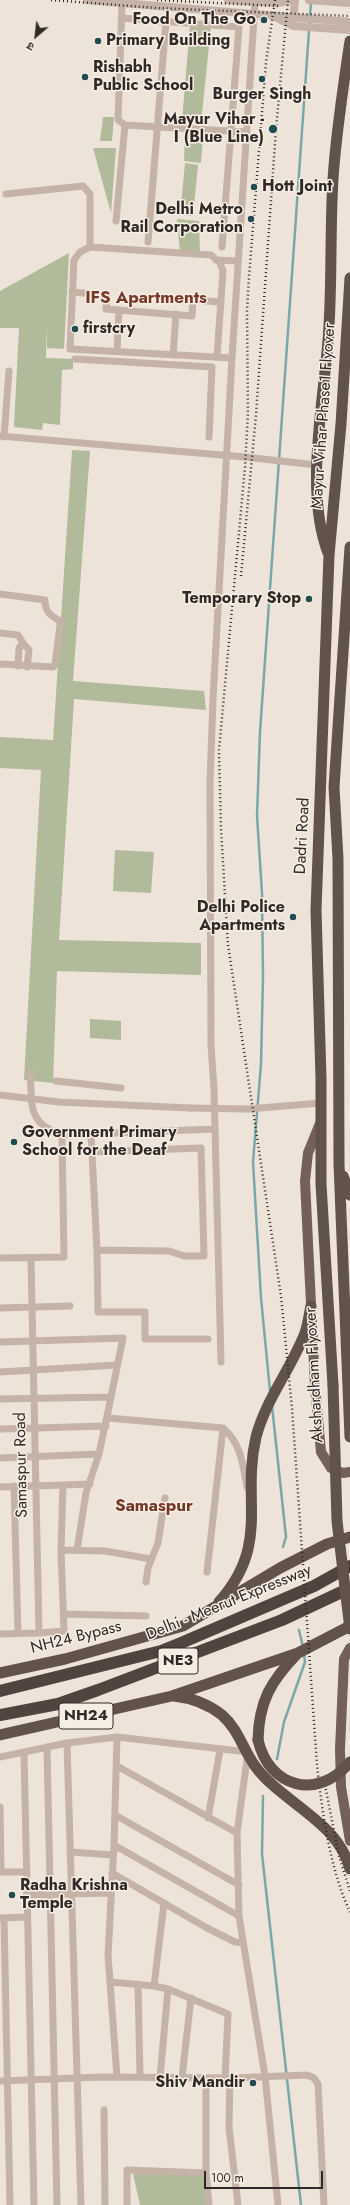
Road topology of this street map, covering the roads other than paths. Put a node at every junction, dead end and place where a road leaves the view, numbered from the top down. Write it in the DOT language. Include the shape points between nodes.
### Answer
graph roads {
  1 [pos="87,0"];
  2 [pos="228,0"];
  3 [pos="291,0"];
  4 [pos="295,0"];
  5 [pos="309,0"];
  6 [pos="255,2"];
  7 [pos="279,2"];
  8 [pos="350,2"];
  9 [pos="122,4"];
  10 [pos="254,14"];
  11 [pos="121,18"];
  12 [pos="166,21"];
  13 [pos="293,22"];
  14 [pos="350,22"];
  15 [pos="347,30"];
  16 [pos="350,41"];
  17 [pos="346,89"];
  18 [pos="125,125"];
  19 [pos="158,126"];
  20 [pos="231,132"];
  21 [pos="247,132"];
  22 [pos="6,194"];
  23 [pos="116,220"];
  24 [pos="148,242"];
  25 [pos="90,247"];
  26 [pos="222,247"];
  27 [pos="216,260"];
  28 [pos="238,261"];
  29 [pos="350,278"];
  30 [pos="72,292"];
  31 [pos="221,302"];
  32 [pos="119,310"];
  33 [pos="176,314"];
  34 [pos="117,351"];
  35 [pos="173,354"];
  36 [pos="217,357"];
  37 [pos="232,358"];
  38 [pos="75,359"];
  39 [pos="9,371"];
  40 [pos="2,436"];
  41 [pos="209,437"];
  42 [pos="227,456"];
  43 [pos="316,465"];
  44 [pos="350,547"];
  45 [pos="329,555"];
  46 [pos="0,594"];
  47 [pos="350,624"];
  48 [pos="0,633"];
  49 [pos="23,643"];
  50 [pos="342,662"];
  51 [pos="0,664"];
  52 [pos="18,666"];
  53 [pos="27,667"];
  54 [pos="30,1073"];
  55 [pos="56,1081"];
  56 [pos="121,1088"];
  57 [pos="0,1095"];
  58 [pos="32,1099"];
  59 [pos="321,1103"];
  60 [pos="321,1119"];
  61 [pos="215,1129"];
  62 [pos="90,1134"];
  63 [pos="62,1135"];
  64 [pos="215,1147"];
  65 [pos="201,1148"];
  66 [pos="92,1152"];
  67 [pos="345,1196"];
  68 [pos="97,1250"];
  69 [pos="0,1258"];
  70 [pos="31,1258"];
  71 [pos="70,1306"];
  72 [pos="311,1306"];
  73 [pos="32,1307"];
  74 [pos="0,1308"];
  75 [pos="208,1339"];
  76 [pos="0,1342"];
  77 [pos="33,1342"];
  78 [pos="221,1362"];
  79 [pos="117,1365"];
  80 [pos="34,1371"];
  81 [pos="0,1372"];
  82 [pos="111,1397"];
  83 [pos="0,1399"];
  84 [pos="34,1399"];
  85 [pos="108,1418"];
  86 [pos="106,1426"];
  87 [pos="35,1428"];
  88 [pos="223,1428"];
  89 [pos="0,1429"];
  90 [pos="350,1437"];
  91 [pos="99,1454"];
  92 [pos="36,1457"];
  93 [pos="0,1458"];
  94 [pos="350,1472"];
  95 [pos="90,1484"];
  96 [pos="36,1485"];
  97 [pos="63,1485"];
  98 [pos="0,1486"];
  99 [pos="14,1486"];
  100 [pos="165,1498"];
  101 [pos="252,1515"];
  102 [pos="350,1537"];
  103 [pos="61,1550"];
  104 [pos="78,1550"];
  105 [pos="151,1559"];
  106 [pos="350,1566"];
  107 [pos="207,1572"];
  108 [pos="146,1582"];
  109 [pos="350,1588"];
  110 [pos="64,1614"];
  111 [pos="205,1614"];
  112 [pos="146,1616"];
  113 [pos="350,1627"];
  114 [pos="18,1633"];
  115 [pos="39,1633"];
  116 [pos="0,1634"];
  117 [pos="350,1648"];
  118 [pos="298,1653"];
  119 [pos="0,1673"];
  120 [pos="0,1691"];
  121 [pos="172,1696"];
  122 [pos="0,1715"];
  123 [pos="0,1735"];
  124 [pos="117,1738"];
  125 [pos="67,1742"];
  126 [pos="47,1747"];
  127 [pos="220,1750"];
  128 [pos="24,1752"];
  129 [pos="248,1752"];
  130 [pos="0,1757"];
  131 [pos="350,1762"];
  132 [pos="117,1766"];
  133 [pos="0,1807"];
  134 [pos="114,1815"];
  135 [pos="208,1818"];
  136 [pos="237,1833"];
  137 [pos="350,1841"];
  138 [pos="114,1845"];
  139 [pos="71,1852"];
  140 [pos="114,1855"];
  141 [pos="350,1870"];
  142 [pos="0,1872"];
  143 [pos="25,1872"];
  144 [pos="112,1872"];
  145 [pos="239,1885"];
  146 [pos="110,1892"];
  147 [pos="50,1893"];
  148 [pos="72,1893"];
  149 [pos="26,1895"];
  150 [pos="164,1903"];
  151 [pos="240,1916"];
  152 [pos="26,1917"];
  153 [pos="2,1918"];
  154 [pos="242,1943"];
  155 [pos="111,1982"];
  156 [pos="138,1984"];
  157 [pos="154,1986"];
  158 [pos="168,1989"];
  159 [pos="191,1998"];
  160 [pos="265,2076"];
  161 [pos="117,2077"];
  162 [pos="140,2077"];
  163 [pos="182,2077"];
  164 [pos="54,2078"];
  165 [pos="78,2078"];
  166 [pos="160,2078"];
  167 [pos="206,2078"];
  168 [pos="227,2078"];
  169 [pos="31,2080"];
  170 [pos="4,2081"];
  171 [pos="104,2110"];
  172 [pos="206,2173"];
  173 [pos="10,2205"];
  174 [pos="34,2205"];
  175 [pos="57,2205"];
  176 [pos="81,2205"];
  177 [pos="105,2205"];
  178 [pos="128,2205"];
  179 [pos="209,2205"];
  180 [pos="238,2205"];
  181 [pos="278,2205"];
  182 [pos="324,2205"];
  1 -- 9 [label="street"];
  2 -- 6 [label="street"];
  3 -- 7 [label="street"];
  4 -- 13 [label="street"];
  5 -- 8 [label="street"];
  6 -- 7 [label="street"];
  6 -- 10 [label="street"];
  9 -- 10 [label="street"];
  9 -- 11 [label="street"];
  10 -- 13 [label="street" via="275,16"];
  10 -- 21 [label="street"];
  11 -- 12 [label="street"];
  11 -- 18 [label="street" via="118,120"];
  12 -- 19 [label="street"];
  12 -- 20 [label="street" via="239,27"];
  13 -- 14 [label="street"];
  13 -- 15 [label="street"];
  16 -- 17 [label="highway"];
  17 -- 43 [label="highway" via="333,180 329,325"];
  18 -- 19 [label="street"];
  18 -- 23 [label="street"];
  19 -- 20 [label="street"];
  19 -- 24 [label="street"];
  20 -- 21 [label="street"];
  20 -- 26 [label="street"];
  21 -- 28 [label="street"];
  22 -- 25 [label="street" via="83,186 90,194"];
  25 -- 27 [label="street" via="211,255"];
  25 -- 30 [label="street" via="80,252 74,260"];
  27 -- 28 [label="street"];
  27 -- 31 [label="street" via="223,271"];
  28 -- 37 [label="street"];
  29 -- 45 [label="highway, Mayur Vihar Phase1 Flyover" via="342,424"];
  30 -- 32 [label="street" via="107,295 106,309"];
  30 -- 34 [label="street" via="70,349"];
  31 -- 33 [label="street" via="193,300 192,316"];
  31 -- 36 [label="street"];
  32 -- 33 [label="street"];
  32 -- 34 [label="street"];
  33 -- 35 [label="street"];
  34 -- 35 [label="street"];
  35 -- 36 [label="street"];
  36 -- 37 [label="street"];
  37 -- 42 [label="street"];
  38 -- 41 [label="street" via="212,368"];
  39 -- 40 [label="street"];
  40 -- 42 [label="street"];
  42 -- 43 [label="street"];
  42 -- 61 [label="street" via="210,782 211,1045"];
  43 -- 45 [label="highway" via="321,534"];
  44 -- 50 [label="highway"];
  45 -- 59 [label="highway, Dadri Road" via="316,910"];
  46 -- 53 [label="street" via="45,600 47,613 60,621 55,665 50,669"];
  47 -- 50 [label="highway"];
  48 -- 49 [label="street" via="18,635"];
  49 -- 52 [label="street" via="19,648"];
  49 -- 53 [label="street" via="29,650"];
  50 -- 67 [label="highway, Dadri Road" via="334,787 338,859 339,1164"];
  51 -- 52 [label="street"];
  52 -- 53 [label="street"];
  54 -- 58 [label="street"];
  55 -- 56 [label="street"];
  57 -- 58 [label="street"];
  58 -- 59 [label="street, bridge" via="248,1109"];
  58 -- 63 [label="street" via="36,1120 46,1129"];
  59 -- 60 [label="highway, Dadri Road"];
  60 -- 72 [label="main road" via="308,1153 305,1181"];
  60 -- 113 [label="highway, Akshardham Flyover, bridge" via="321,1184 333,1385 337,1521"];
  61 -- 62 [label="street"];
  61 -- 64 [label="street"];
  62 -- 63 [label="street"];
  62 -- 66 [label="street"];
  63 -- 70 [label="street" via="65,1255 62,1258"];
  64 -- 65 [label="street"];
  64 -- 78 [label="street"];
  65 -- 66 [label="street"];
  65 -- 68 [label="street" via="204,1256 184,1256 169,1251"];
  66 -- 68 [label="street"];
  67 -- 90 [label="highway, Akshardham Flyover"];
  68 -- 75 [label="street" via="98,1312 145,1312 145,1339"];
  69 -- 70 [label="street"];
  70 -- 73 [label="street, Samaspur Road"];
  71 -- 73 [label="street"];
  72 -- 94 [label="main road" via="321,1452 331,1468 343,1473"];
  72 -- 101 [label="highway" via="305,1332 268,1402 261,1421 253,1456"];
  73 -- 74 [label="street"];
  73 -- 77 [label="street, Samaspur Road"];
  76 -- 77 [label="street"];
  77 -- 79 [label="street" via="123,1338"];
  77 -- 80 [label="street, Samaspur Road"];
  79 -- 80 [label="street"];
  79 -- 82 [label="street"];
  80 -- 81 [label="street"];
  80 -- 84 [label="street, Samaspur Road"];
  82 -- 84 [label="street"];
  82 -- 85 [label="street"];
  83 -- 84 [label="street"];
  84 -- 87 [label="street, Samaspur Road"];
  85 -- 86 [label="street"];
  85 -- 88 [label="street"];
  86 -- 87 [label="street"];
  86 -- 91 [label="street"];
  87 -- 89 [label="street"];
  87 -- 92 [label="street, Samaspur Road"];
  88 -- 101 [label="street" via="232,1436 240,1451"];
  88 -- 107 [label="street"];
  91 -- 92 [label="street"];
  91 -- 95 [label="street"];
  92 -- 93 [label="street"];
  92 -- 96 [label="street, Samaspur Road"];
  95 -- 97 [label="street"];
  95 -- 104 [label="street" via="84,1505"];
  96 -- 97 [label="street"];
  96 -- 99 [label="street"];
  96 -- 115 [label="street, Samaspur Road"];
  97 -- 103 [label="street"];
  98 -- 99 [label="street"];
  99 -- 114 [label="street"];
  100 -- 105 [label="street" via="158,1543"];
  101 -- 111 [label="highway" via="249,1547 242,1568 228,1592"];
  102 -- 111 [label="highway, NH24 Bypass" via="327,1544 280,1568"];
  103 -- 104 [label="street"];
  103 -- 110 [label="street"];
  104 -- 105 [label="street" via="105,1551"];
  105 -- 108 [label="street"];
  106 -- 120 [label="highway, Delhi - Meerut Expressway / NE3" via="314,1586 174,1646"];
  109 -- 122 [label="highway, NE3" via="295,1615 120,1683 58,1704"];
  110 -- 112 [label="street"];
  110 -- 115 [label="street" via="64,1631"];
  111 -- 119 [label="highway, NH24 Bypass" via="183,1626 155,1635"];
  113 -- 118 [label="highway, NH24"];
  114 -- 115 [label="street"];
  114 -- 116 [label="street"];
  117 -- 137 [label="main road" via="344,1659 340,1750 341,1787"];
  118 -- 121 [label="highway, NH24"];
  118 -- 131 [label="highway, bridge" via="269,1688 259,1719 258,1740 261,1753 273,1770 290,1782 303,1785 323,1783 341,1773"];
  121 -- 123 [label="highway, NH24"];
  121 -- 129 [label="highway" via="199,1702 222,1716 232,1725"];
  124 -- 125 [label="street"];
  124 -- 127 [label="street"];
  124 -- 132 [label="street"];
  125 -- 126 [label="street"];
  125 -- 139 [label="street"];
  126 -- 128 [label="street"];
  126 -- 147 [label="street"];
  127 -- 129 [label="street"];
  127 -- 135 [label="street"];
  128 -- 130 [label="street"];
  128 -- 143 [label="street"];
  129 -- 136 [label="street"];
  129 -- 141 [label="highway" via="254,1765 267,1778 327,1831 340,1847"];
  132 -- 134 [label="street"];
  132 -- 135 [label="street"];
  133 -- 142 [label="street"];
  134 -- 138 [label="street"];
  134 -- 145 [label="street"];
  135 -- 136 [label="street"];
  136 -- 145 [label="street"];
  138 -- 140 [label="street"];
  138 -- 151 [label="street"];
  139 -- 140 [label="street"];
  139 -- 148 [label="street"];
  140 -- 144 [label="street"];
  142 -- 143 [label="street"];
  143 -- 149 [label="street"];
  144 -- 146 [label="street"];
  144 -- 150 [label="street"];
  145 -- 151 [label="street"];
  146 -- 148 [label="street"];
  146 -- 155 [label="street" via="108,1955"];
  147 -- 148 [label="street"];
  147 -- 149 [label="street"];
  147 -- 164 [label="street"];
  148 -- 165 [label="street"];
  149 -- 152 [label="street"];
  150 -- 154 [label="street" via="214,1932"];
  150 -- 157 [label="street"];
  151 -- 154 [label="street"];
  152 -- 153 [label="street"];
  152 -- 169 [label="street"];
  153 -- 170 [label="street"];
  154 -- 160 [label="street"];
  155 -- 156 [label="street"];
  155 -- 161 [label="street"];
  156 -- 157 [label="street"];
  156 -- 162 [label="street"];
  157 -- 158 [label="street"];
  158 -- 159 [label="street"];
  158 -- 166 [label="street"];
  159 -- 163 [label="street"];
  159 -- 168 [label="street" via="228,2014"];
  160 -- 168 [label="street"];
  160 -- 181 [label="street"];
  160 -- 182 [label="street" via="298,2074 314,2078 318,2084"];
  161 -- 162 [label="street"];
  161 -- 165 [label="street"];
  162 -- 166 [label="street"];
  163 -- 166 [label="street"];
  163 -- 167 [label="street"];
  164 -- 165 [label="street"];
  164 -- 169 [label="street"];
  164 -- 175 [label="street"];
  165 -- 176 [label="street"];
  167 -- 168 [label="street"];
  167 -- 172 [label="street"];
  168 -- 180 [label="street" via="229,2127"];
  169 -- 170 [label="street"];
  169 -- 174 [label="street"];
  170 -- 173 [label="street"];
  171 -- 177 [label="street"];
  172 -- 178 [label="street" via="127,2170"];
  172 -- 179 [label="street"];
}
